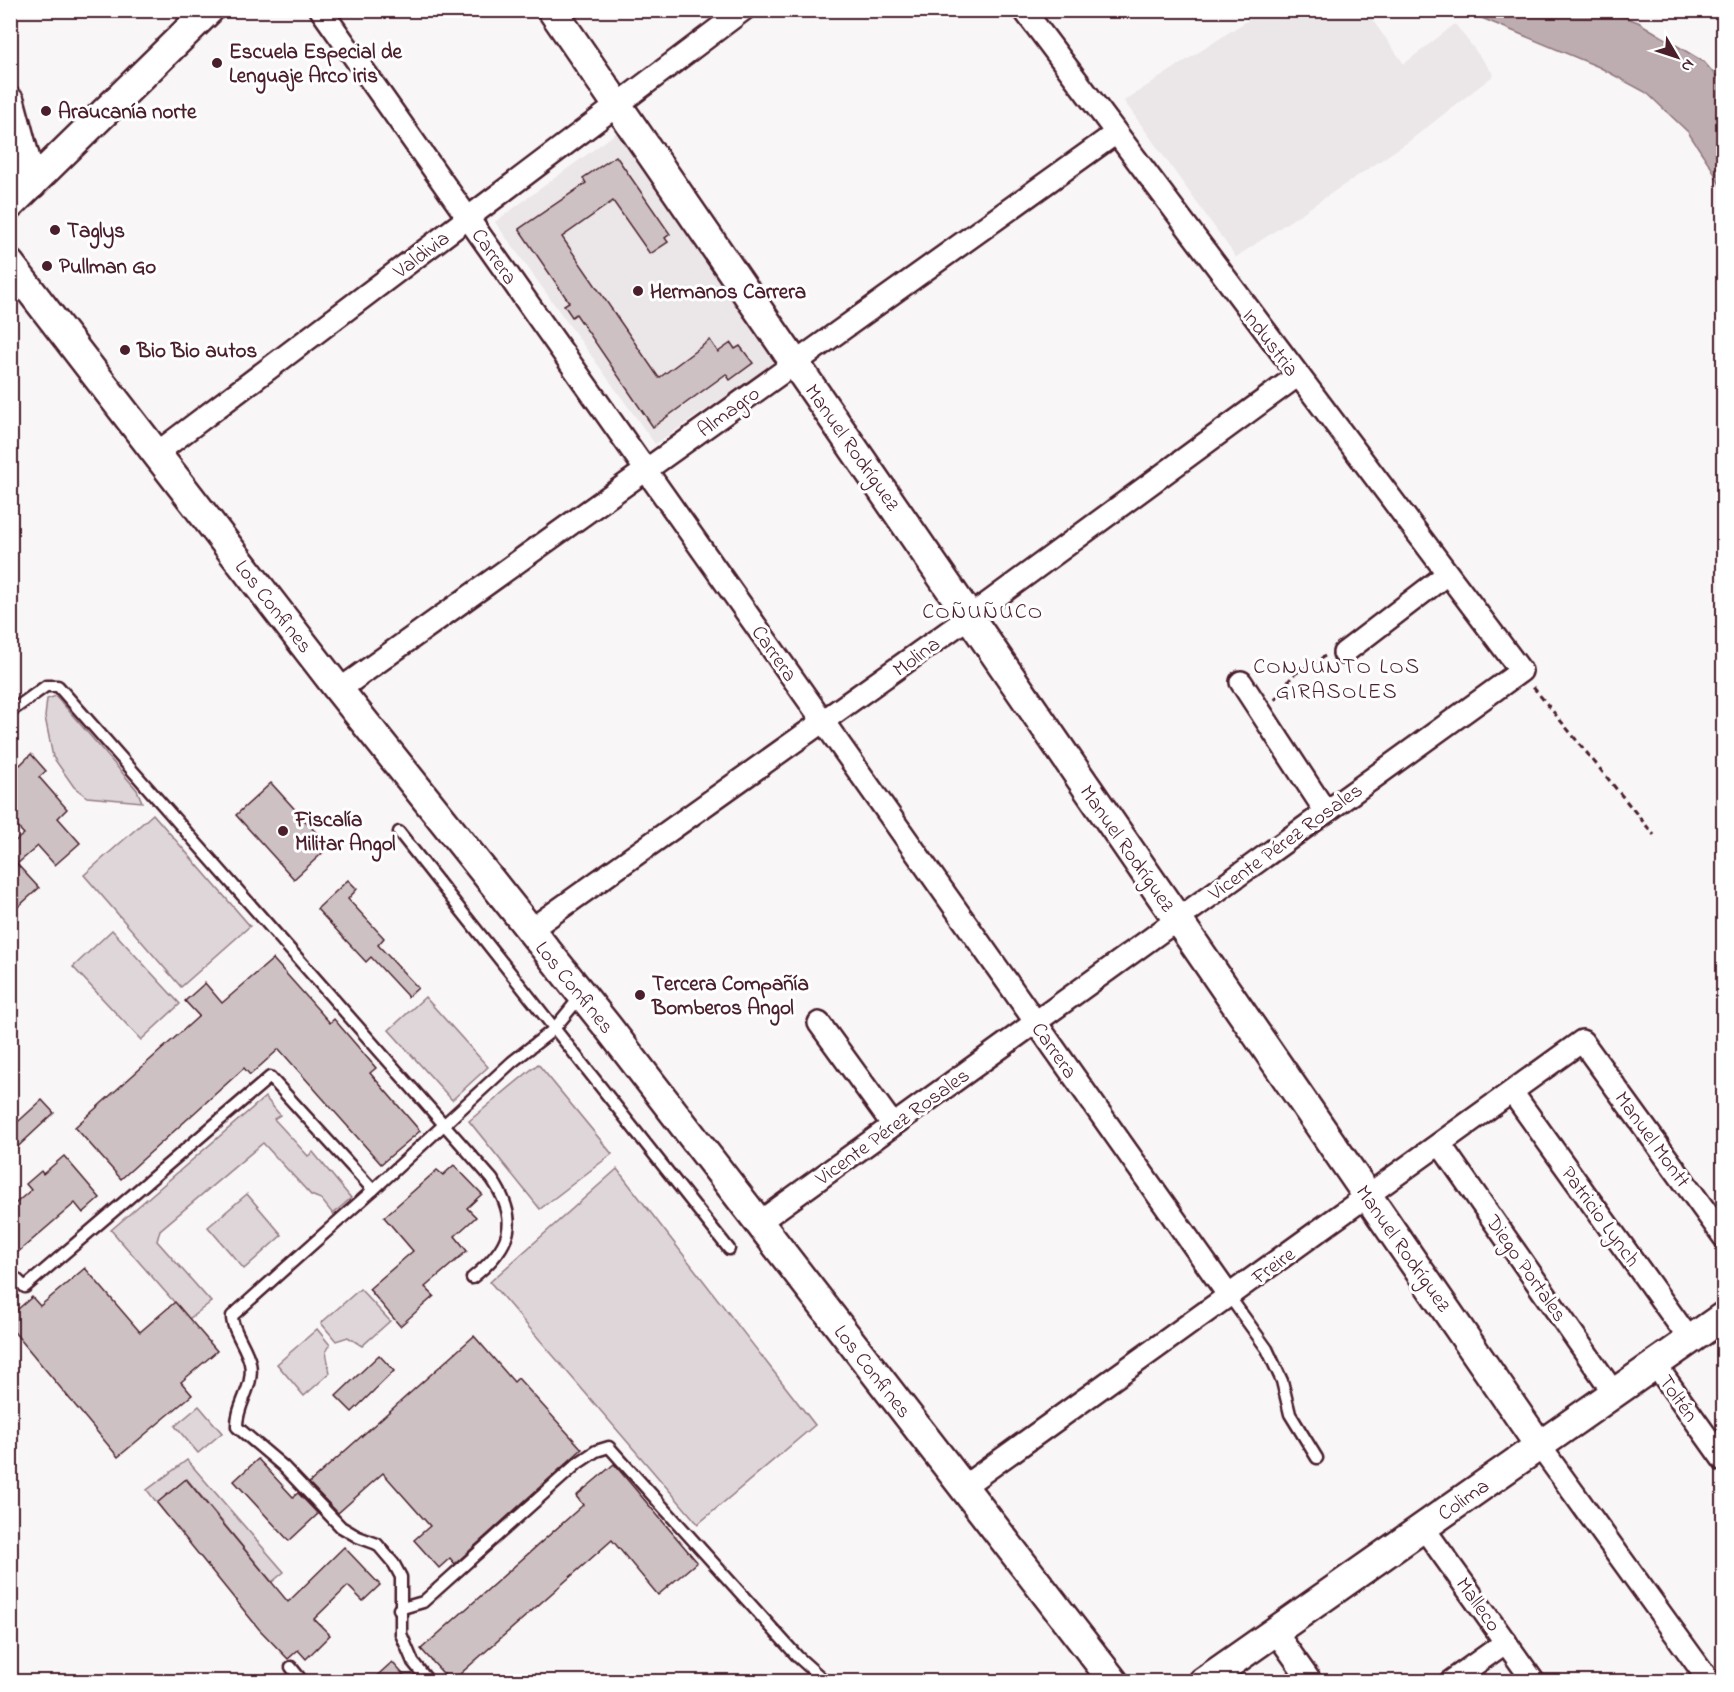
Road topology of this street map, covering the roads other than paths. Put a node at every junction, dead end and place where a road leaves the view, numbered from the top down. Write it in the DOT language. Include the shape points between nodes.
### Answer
graph roads {
  1 [pos="209,10"];
  2 [pos="321,10"];
  3 [pos="552,10"];
  4 [pos="743,10"];
  5 [pos="1024,10"];
  6 [pos="10,102"];
  7 [pos="617,105"];
  8 [pos="1116,133"];
  9 [pos="32,184"];
  10 [pos="10,205"];
  11 [pos="468,218"];
  12 [pos="10,264"];
  13 [pos="10,277"];
  14 [pos="34,295"];
  15 [pos="795,363"];
  16 [pos="1298,376"];
  17 [pos="157,453"];
  18 [pos="646,470"];
  19 [pos="1447,574"];
  20 [pos="969,617"];
  21 [pos="1344,653"];
  22 [pos="1521,671"];
  23 [pos="1241,682"];
  24 [pos="339,690"];
  25 [pos="10,712"];
  26 [pos="824,722"];
  27 [pos="1326,812"];
  28 [pos="399,832"];
  29 [pos="1177,920"];
  30 [pos="530,930"];
  31 [pos="582,995"];
  32 [pos="1036,1022"];
  33 [pos="819,1023"];
  34 [pos="553,1030"];
  35 [pos="1582,1041"];
  36 [pos="1512,1092"];
  37 [pos="445,1123"];
  38 [pos="893,1125"];
  39 [pos="1440,1144"];
  40 [pos="373,1190"];
  41 [pos="1368,1196"];
  42 [pos="758,1222"];
  43 [pos="1724,1237"];
  44 [pos="729,1249"];
  45 [pos="10,1273"];
  46 [pos="472,1278"];
  47 [pos="1229,1296"];
  48 [pos="1724,1316"];
  49 [pos="1690,1340"];
  50 [pos="1655,1364"];
  51 [pos="1614,1393"];
  52 [pos="1539,1446"];
  53 [pos="1317,1458"];
  54 [pos="1724,1461"];
  55 [pos="963,1487"];
  56 [pos="1424,1527"];
  57 [pos="399,1609"];
  58 [pos="1275,1631"];
  59 [pos="1506,1642"];
  60 [pos="291,1668"];
  61 [pos="1531,1680"];
  62 [pos="303,1682"];
  63 [pos="429,1682"];
  64 [pos="826,1682"];
  65 [pos="1114,1682"];
  66 [pos="1203,1682"];
  67 [pos="1311,1682"];
  68 [pos="1450,1682"];
  69 [pos="1710,1682"];
  1 -- 9 [label="main road"];
  2 -- 11 [label="street, Carrera"];
  3 -- 7 [label="main road, Manuel Rodríguez"];
  4 -- 7 [label="street, Valdivia"];
  5 -- 8 [label="street, Industria"];
  6 -- 9 [label="main road"];
  7 -- 11 [label="street, Valdivia"];
  7 -- 15 [label="main road, Manuel Rodríguez"];
  8 -- 15 [label="street, Almagro"];
  8 -- 16 [label="street, Industria"];
  9 -- 10 [label="main road"];
  11 -- 17 [label="street, Valdivia"];
  11 -- 18 [label="street, Carrera"];
  12 -- 14 [label="main road, Los Confines"];
  13 -- 14 [label="main road, Los Confines"];
  14 -- 17 [label="main road, Los Confines"];
  15 -- 18 [label="street, Almagro"];
  15 -- 20 [label="main road, Manuel Rodríguez"];
  16 -- 19 [label="street, Industria"];
  16 -- 20 [label="street, Molina"];
  17 -- 24 [label="main road, Los Confines"];
  18 -- 24 [label="street, Almagro"];
  18 -- 26 [label="street, Carrera"];
  19 -- 21 [label="street"];
  19 -- 22 [label="street, Industria"];
  20 -- 26 [label="street, Molina"];
  20 -- 29 [label="main road, Manuel Rodríguez"];
  22 -- 27 [label="street, Vicente Pérez Rosales"];
  23 -- 27 [label="street"];
  24 -- 30 [label="main road, Los Confines"];
  25 -- 37 [label="lane" via="46,686 58,686"];
  26 -- 30 [label="street, Molina"];
  26 -- 32 [label="street, Carrera"];
  27 -- 29 [label="street, Vicente Pérez Rosales"];
  28 -- 34 [label="lane"];
  29 -- 32 [label="street, Vicente Pérez Rosales"];
  29 -- 41 [label="main road, Manuel Rodríguez"];
  30 -- 31 [label="main road, Los Confines"];
  31 -- 34 [label="lane"];
  31 -- 42 [label="main road, Los Confines"];
  32 -- 38 [label="street, Vicente Pérez Rosales"];
  32 -- 47 [label="street, Carrera"];
  33 -- 38 [label="street"];
  34 -- 37 [label="lane"];
  34 -- 44 [label="lane"];
  35 -- 36 [label="street, Freire"];
  35 -- 43 [label="street, Manuel Montt"];
  36 -- 39 [label="street, Freire"];
  36 -- 49 [label="street, Patricio Lynch"];
  37 -- 40 [label="lane"];
  37 -- 46 [label="lane" via="505,1198 510,1226 505,1242"];
  38 -- 42 [label="street, Vicente Pérez Rosales"];
  39 -- 41 [label="street, Freire"];
  39 -- 51 [label="street, Diego Portales"];
  40 -- 45 [label="lane" via="270,1077 25,1287"];
  40 -- 57 [label="lane" via="232,1316 231,1323 244,1343 251,1366 250,1384 237,1414 237,1427 283,1466 341,1527 377,1544 400,1577"];
  41 -- 47 [label="street, Freire"];
  41 -- 52 [label="main road, Manuel Rodríguez"];
  42 -- 55 [label="main road, Los Confines"];
  47 -- 53 [label="lane" via="1271,1357 1290,1414"];
  47 -- 55 [label="street, Freire"];
  48 -- 49 [label="main road, Colima"];
  49 -- 50 [label="main road, Colima"];
  50 -- 51 [label="main road, Colima"];
  50 -- 54 [label="street, Toltén"];
  51 -- 52 [label="main road, Colima"];
  52 -- 56 [label="main road, Colima"];
  52 -- 69 [label="street, Manuel Rodríguez"];
  55 -- 65 [label="main road, Los Confines"];
  56 -- 58 [label="main road, Colima"];
  56 -- 59 [label="street, Malleco"];
  57 -- 63 [label="lane" via="400,1634 413,1662"];
  57 -- 64 [label="lane" via="423,1602 578,1463 609,1447 798,1657"];
  58 -- 66 [label="main road, Colima"];
  58 -- 67 [label="street"];
  59 -- 61 [label="street, Malleco"];
  59 -- 68 [label="street"];
  60 -- 62 [label="lane"];
}
